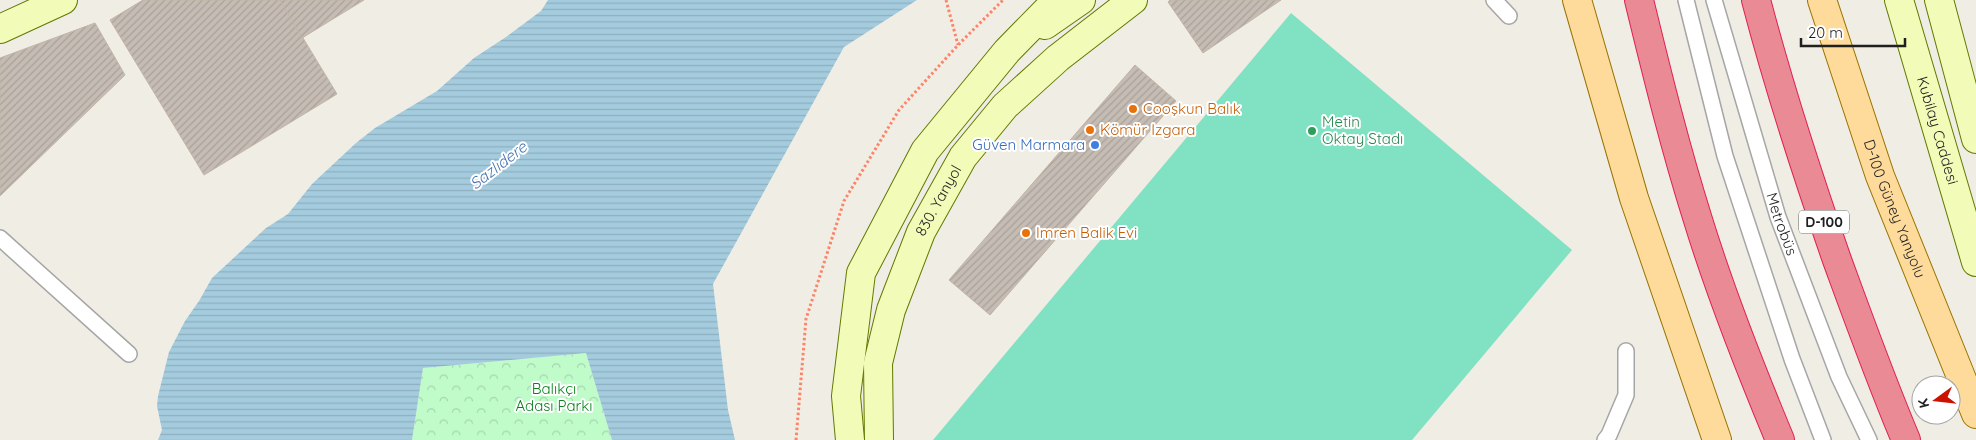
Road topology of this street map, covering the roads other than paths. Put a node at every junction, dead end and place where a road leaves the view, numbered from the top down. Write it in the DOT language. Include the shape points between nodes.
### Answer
graph roads {
  1 [pos="63,0"];
  2 [pos="1057,0"];
  3 [pos="1080,0"];
  4 [pos="1133,0"];
  5 [pos="1494,0"];
  6 [pos="1577,0"];
  7 [pos="1639,0"];
  8 [pos="1686,0"];
  9 [pos="1714,0"];
  10 [pos="1756,0"];
  11 [pos="1822,0"];
  12 [pos="1898,0"];
  13 [pos="1939,0"];
  14 [pos="1509,16"];
  15 [pos="0,29"];
  16 [pos="1007,51"];
  17 [pos="1976,139"];
  18 [pos="0,238"];
  19 [pos="1976,262"];
  20 [pos="1626,351"];
  21 [pos="129,354"];
  22 [pos="1976,414"];
  23 [pos="850,440"];
  24 [pos="880,440"];
  25 [pos="1605,440"];
  26 [pos="1717,440"];
  27 [pos="1780,440"];
  28 [pos="1823,440"];
  29 [pos="1869,440"];
  30 [pos="1906,440"];
  1 -- 15 [label="main road"];
  2 -- 16 [label="main road"];
  3 -- 16 [label="main road"];
  4 -- 24 [label="main road, 830. Yanyol" via="1058,58 1005,106 963,157 921,232 890,310 878,363"];
  5 -- 14 [label="lane"];
  6 -- 26 [label="main road" via="1634,198"];
  7 -- 27 [label="highway" via="1698,220 1729,311"];
  8 -- 28 [label="lane" via="1725,156 1792,359"];
  9 -- 29 [label="lane, Metrobüs" via="1778,217 1839,377"];
  10 -- 30 [label="highway, D-100" via="1814,194"];
  11 -- 22 [label="main road, D-100 Güney Yanyolu" via="1880,176"];
  12 -- 19 [label="main road, Kubilay Caddesi"];
  13 -- 17 [label="main road"];
  16 -- 23 [label="main road" via="925,151 861,272 846,396"];
  18 -- 21 [label="lane"];
  20 -- 25 [label="lane" via="1626,395"];
}
